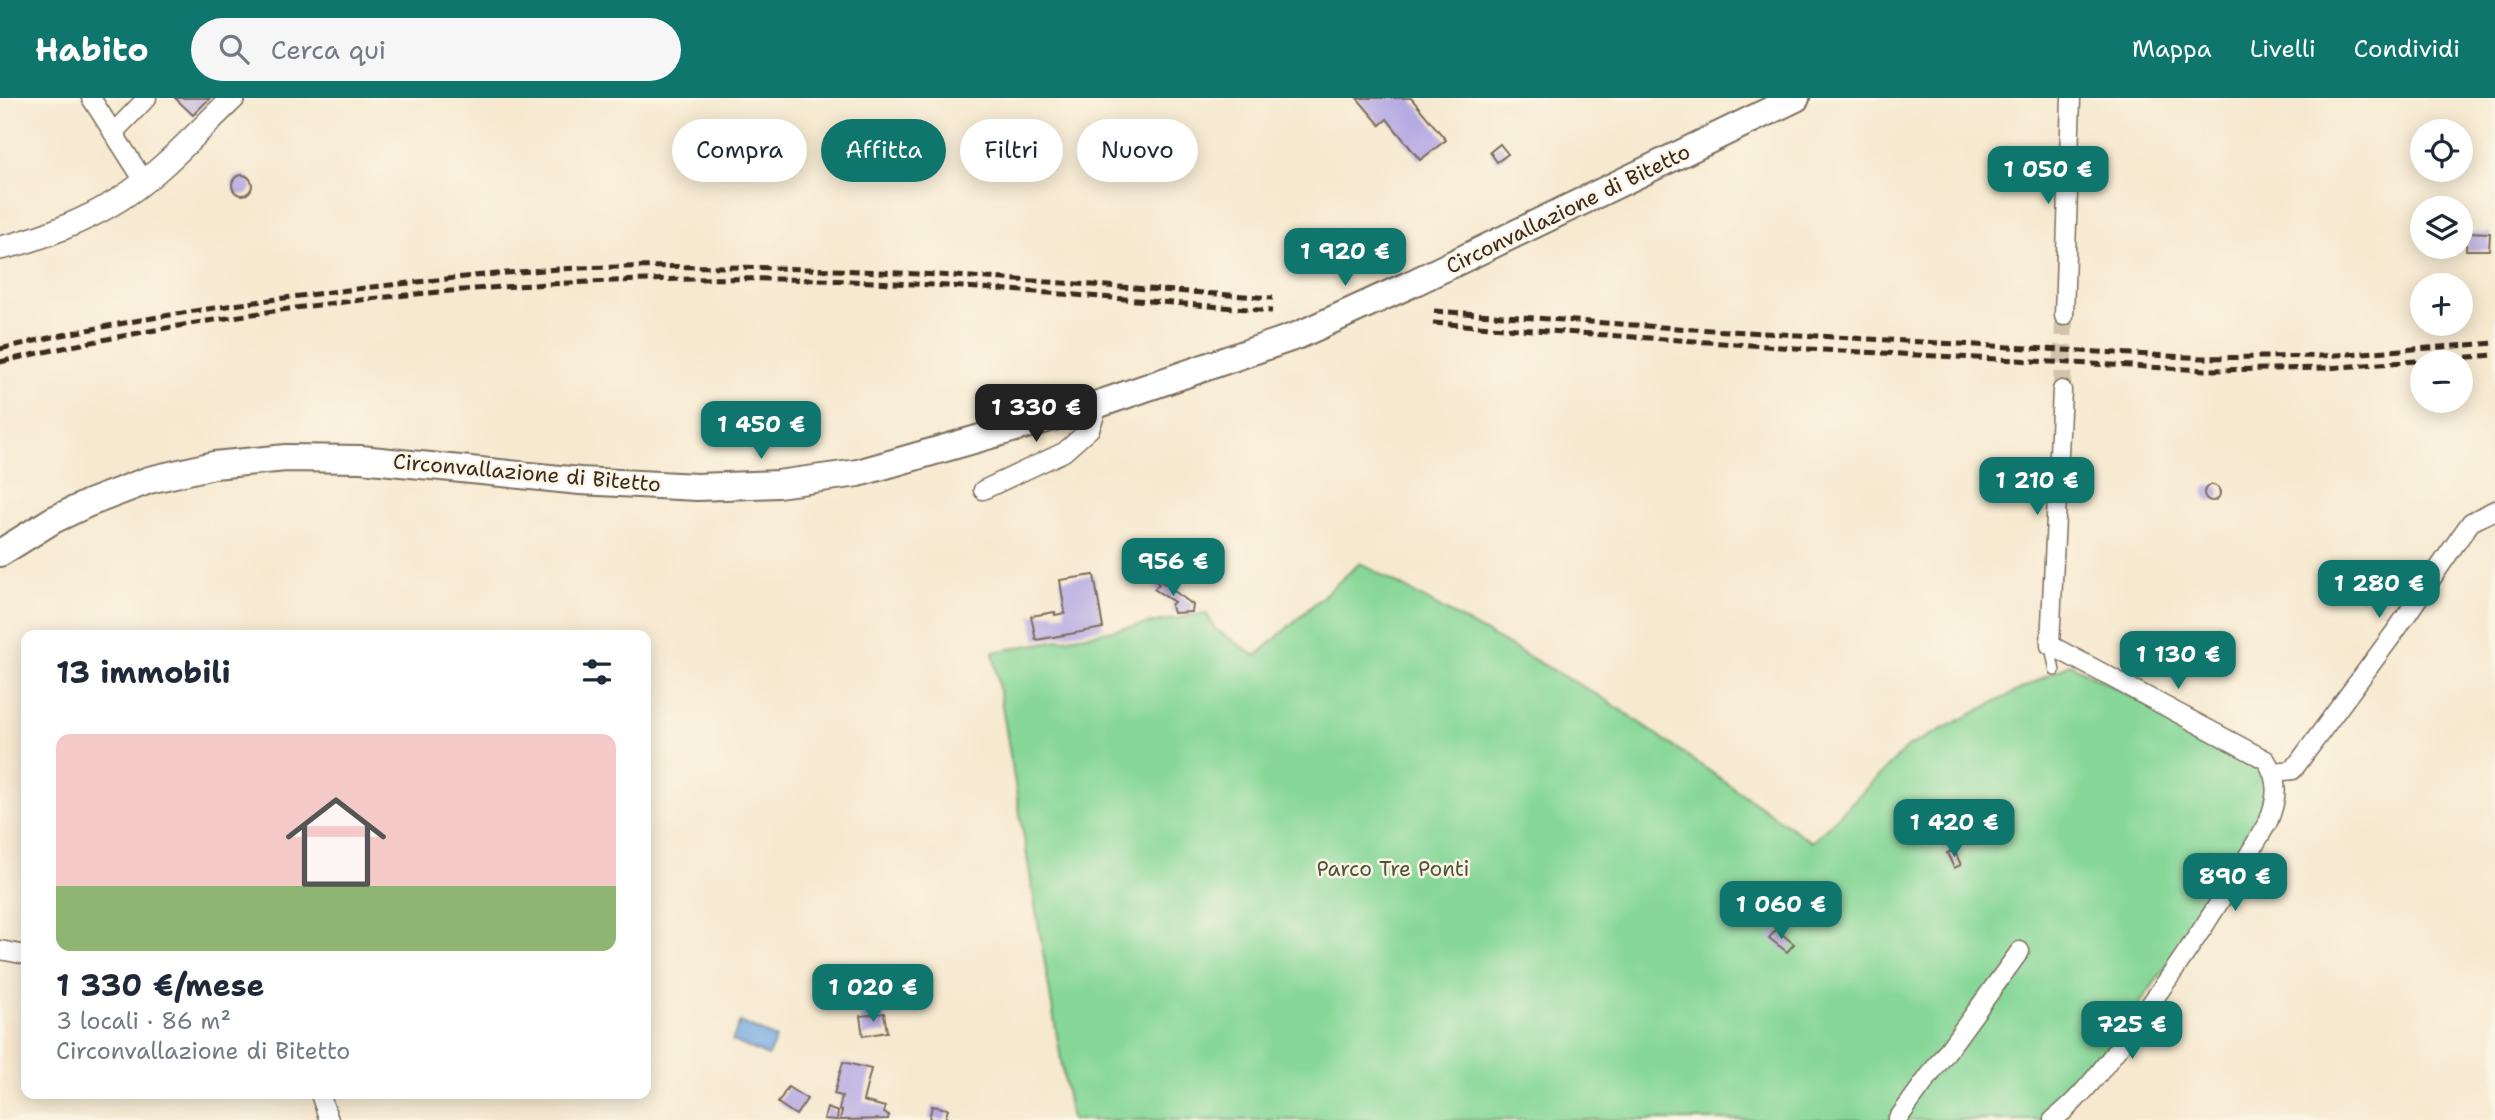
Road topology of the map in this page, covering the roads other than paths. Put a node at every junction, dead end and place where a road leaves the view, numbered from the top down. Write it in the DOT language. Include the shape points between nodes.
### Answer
graph roads {
  1 [pos="91,98"];
  2 [pos="146,98"];
  3 [pos="233,98"];
  4 [pos="1796,98"];
  5 [pos="2071,98"];
  6 [pos="113,133"];
  7 [pos="144,181"];
  8 [pos="0,248"];
  9 [pos="2064,316"];
  10 [pos="2062,390"];
  11 [pos="1099,404"];
  12 [pos="983,490"];
  13 [pos="2495,510"];
  14 [pos="0,553"];
  15 [pos="2050,645"];
  16 [pos="2054,671"];
  17 [pos="2274,772"];
  18 [pos="0,950"];
  19 [pos="2020,951"];
  20 [pos="21,954"];
  21 [pos="322,1099"];
  22 [pos="329,1120"];
  23 [pos="1897,1120"];
  24 [pos="2053,1120"];
  1 -- 6 [label="street"];
  2 -- 6 [label="street"];
  3 -- 7 [label="street"];
  4 -- 11 [label="main road, Circonvallazione di Bitetto, bridge" via="1299,335"];
  5 -- 9 [label="street"];
  6 -- 7 [label="street"];
  7 -- 8 [label="street" via="99,211"];
  10 -- 15 [label="street"];
  11 -- 12 [label="street" via="1090,429 1065,452"];
  11 -- 14 [label="main road, Circonvallazione di Bitetto" via="858,473 778,484 697,487 580,481 361,459 286,458 214,465 149,480 89,503"];
  13 -- 17 [label="street" via="2472,522 2458,540 2294,770"];
  15 -- 16 [label="lane"];
  15 -- 17 [label="street" via="2266,760"];
  17 -- 24 [label="street" via="2277,789 2268,822 2193,945 2105,1065"];
  18 -- 20 [label="street"];
  19 -- 23 [label="street"];
  21 -- 22 [label="street"];
}
